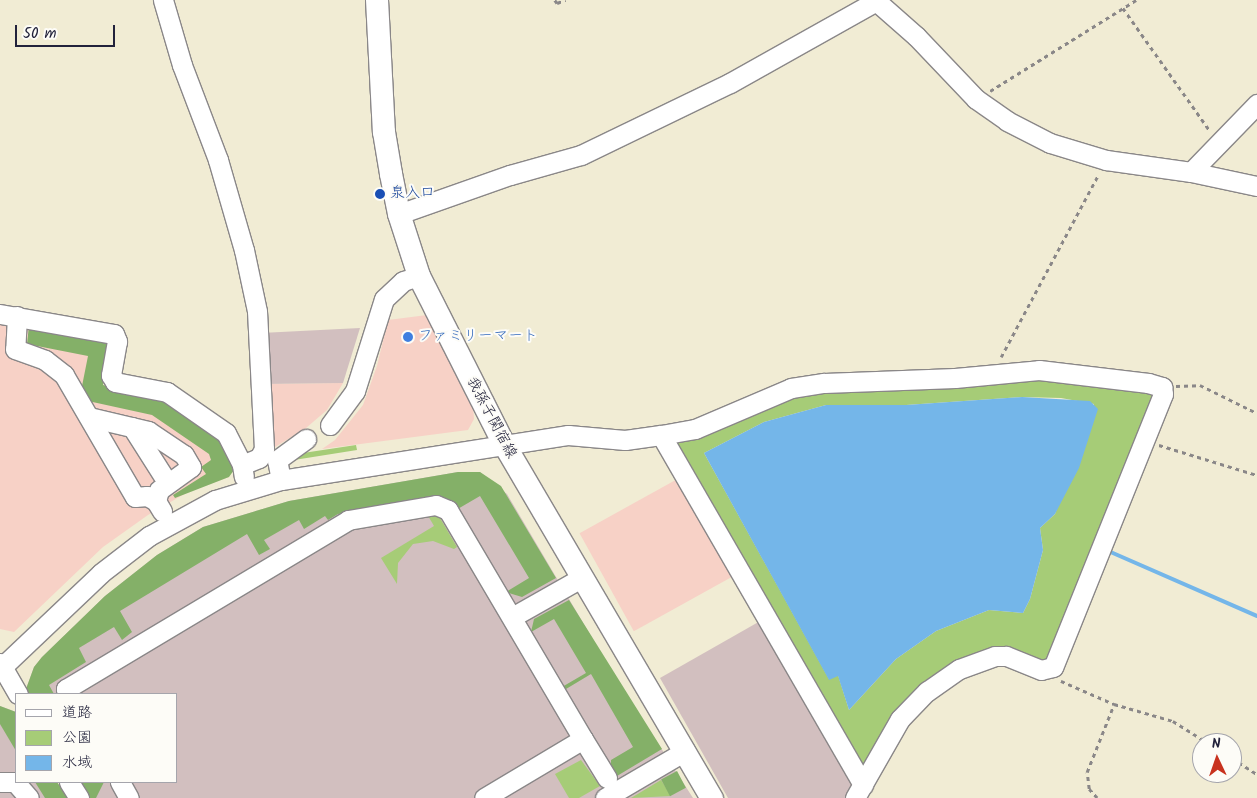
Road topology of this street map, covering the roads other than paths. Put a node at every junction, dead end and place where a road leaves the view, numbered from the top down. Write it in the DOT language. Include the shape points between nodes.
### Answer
graph roads {
  1 [pos="163,0"];
  2 [pos="377,0"];
  3 [pos="876,1"];
  4 [pos="1257,104"];
  5 [pos="1191,172"];
  6 [pos="1257,186"];
  7 [pos="399,214"];
  8 [pos="419,276"];
  9 [pos="9,315"];
  10 [pos="330,425"];
  11 [pos="132,427"];
  12 [pos="104,429"];
  13 [pos="661,435"];
  14 [pos="306,440"];
  15 [pos="504,444"];
  16 [pos="242,465"];
  17 [pos="281,480"];
  18 [pos="167,482"];
  19 [pos="246,489"];
  20 [pos="156,501"];
  21 [pos="169,524"];
  22 [pos="583,577"];
  23 [pos="512,617"];
  24 [pos="1,667"];
  25 [pos="17,693"];
  26 [pos="68,693"];
  27 [pos="582,739"];
  28 [pos="684,751"];
  29 [pos="607,778"];
  30 [pos="0,782"];
  31 [pos="15,782"];
  32 [pos="16,783"];
  33 [pos="70,783"];
  34 [pos="859,791"];
  35 [pos="29,798"];
  36 [pos="79,798"];
  37 [pos="484,798"];
  38 [pos="605,798"];
  39 [pos="712,798"];
  1 -- 16 [label="street" via="182,65 218,160 244,250 257,311 264,449 259,458"];
  2 -- 7 [label="main road, 我孫子関宿線" via="384,132"];
  3 -- 5 [label="street" via="916,36 976,99 1006,121 1050,143 1106,160"];
  3 -- 7 [label="street" via="730,82 581,155 510,175"];
  4 -- 5 [label="street"];
  5 -- 6 [label="street"];
  7 -- 8 [label="main road, 我孫子関宿線"];
  8 -- 10 [label="street" via="403,281 384,299 355,391"];
  8 -- 15 [label="main road, 我孫子関宿線"];
  9 -- 12 [label="street" via="16,349 54,366 64,375 90,418"];
  9 -- 16 [label="street" via="114,334 117,341 111,375 115,382 167,392 226,433"];
  11 -- 12 [label="street"];
  11 -- 18 [label="street"];
  11 -- 18 [label="street" via="148,431 184,455 191,467"];
  12 -- 20 [label="street" via="136,497 147,496"];
  13 -- 15 [label="street" via="625,440 568,436"];
  13 -- 34 [label="street"];
  13 -- 34 [label="street" via="694,429 791,388 824,383 955,378 1039,370 1148,383 1162,388 1163,394 1053,667 1047,671 1006,656 995,656 959,669 927,691 900,719"];
  14 -- 17 [label="street" via="277,460"];
  15 -- 17 [label="street"];
  15 -- 22 [label="main road, 我孫子関宿線"];
  16 -- 19 [label="street"];
  17 -- 19 [label="street"];
  18 -- 20 [label="street" via="159,490"];
  19 -- 21 [label="street"];
  20 -- 21 [label="street"];
  21 -- 24 [label="street" via="115,561"];
  22 -- 23 [label="street"];
  22 -- 28 [label="main road, 我孫子関宿線"];
  23 -- 26 [label="street" via="495,605 448,510 436,505 348,520 66,689"];
  23 -- 27 [label="street"];
  24 -- 25 [label="street"];
  27 -- 29 [label="street"];
  27 -- 37 [label="street"];
  28 -- 38 [label="street"];
  28 -- 39 [label="main road, 我孫子関宿線"];
  30 -- 31 [label="street"];
  32 -- 35 [label="street"];
  33 -- 36 [label="street"];
}
